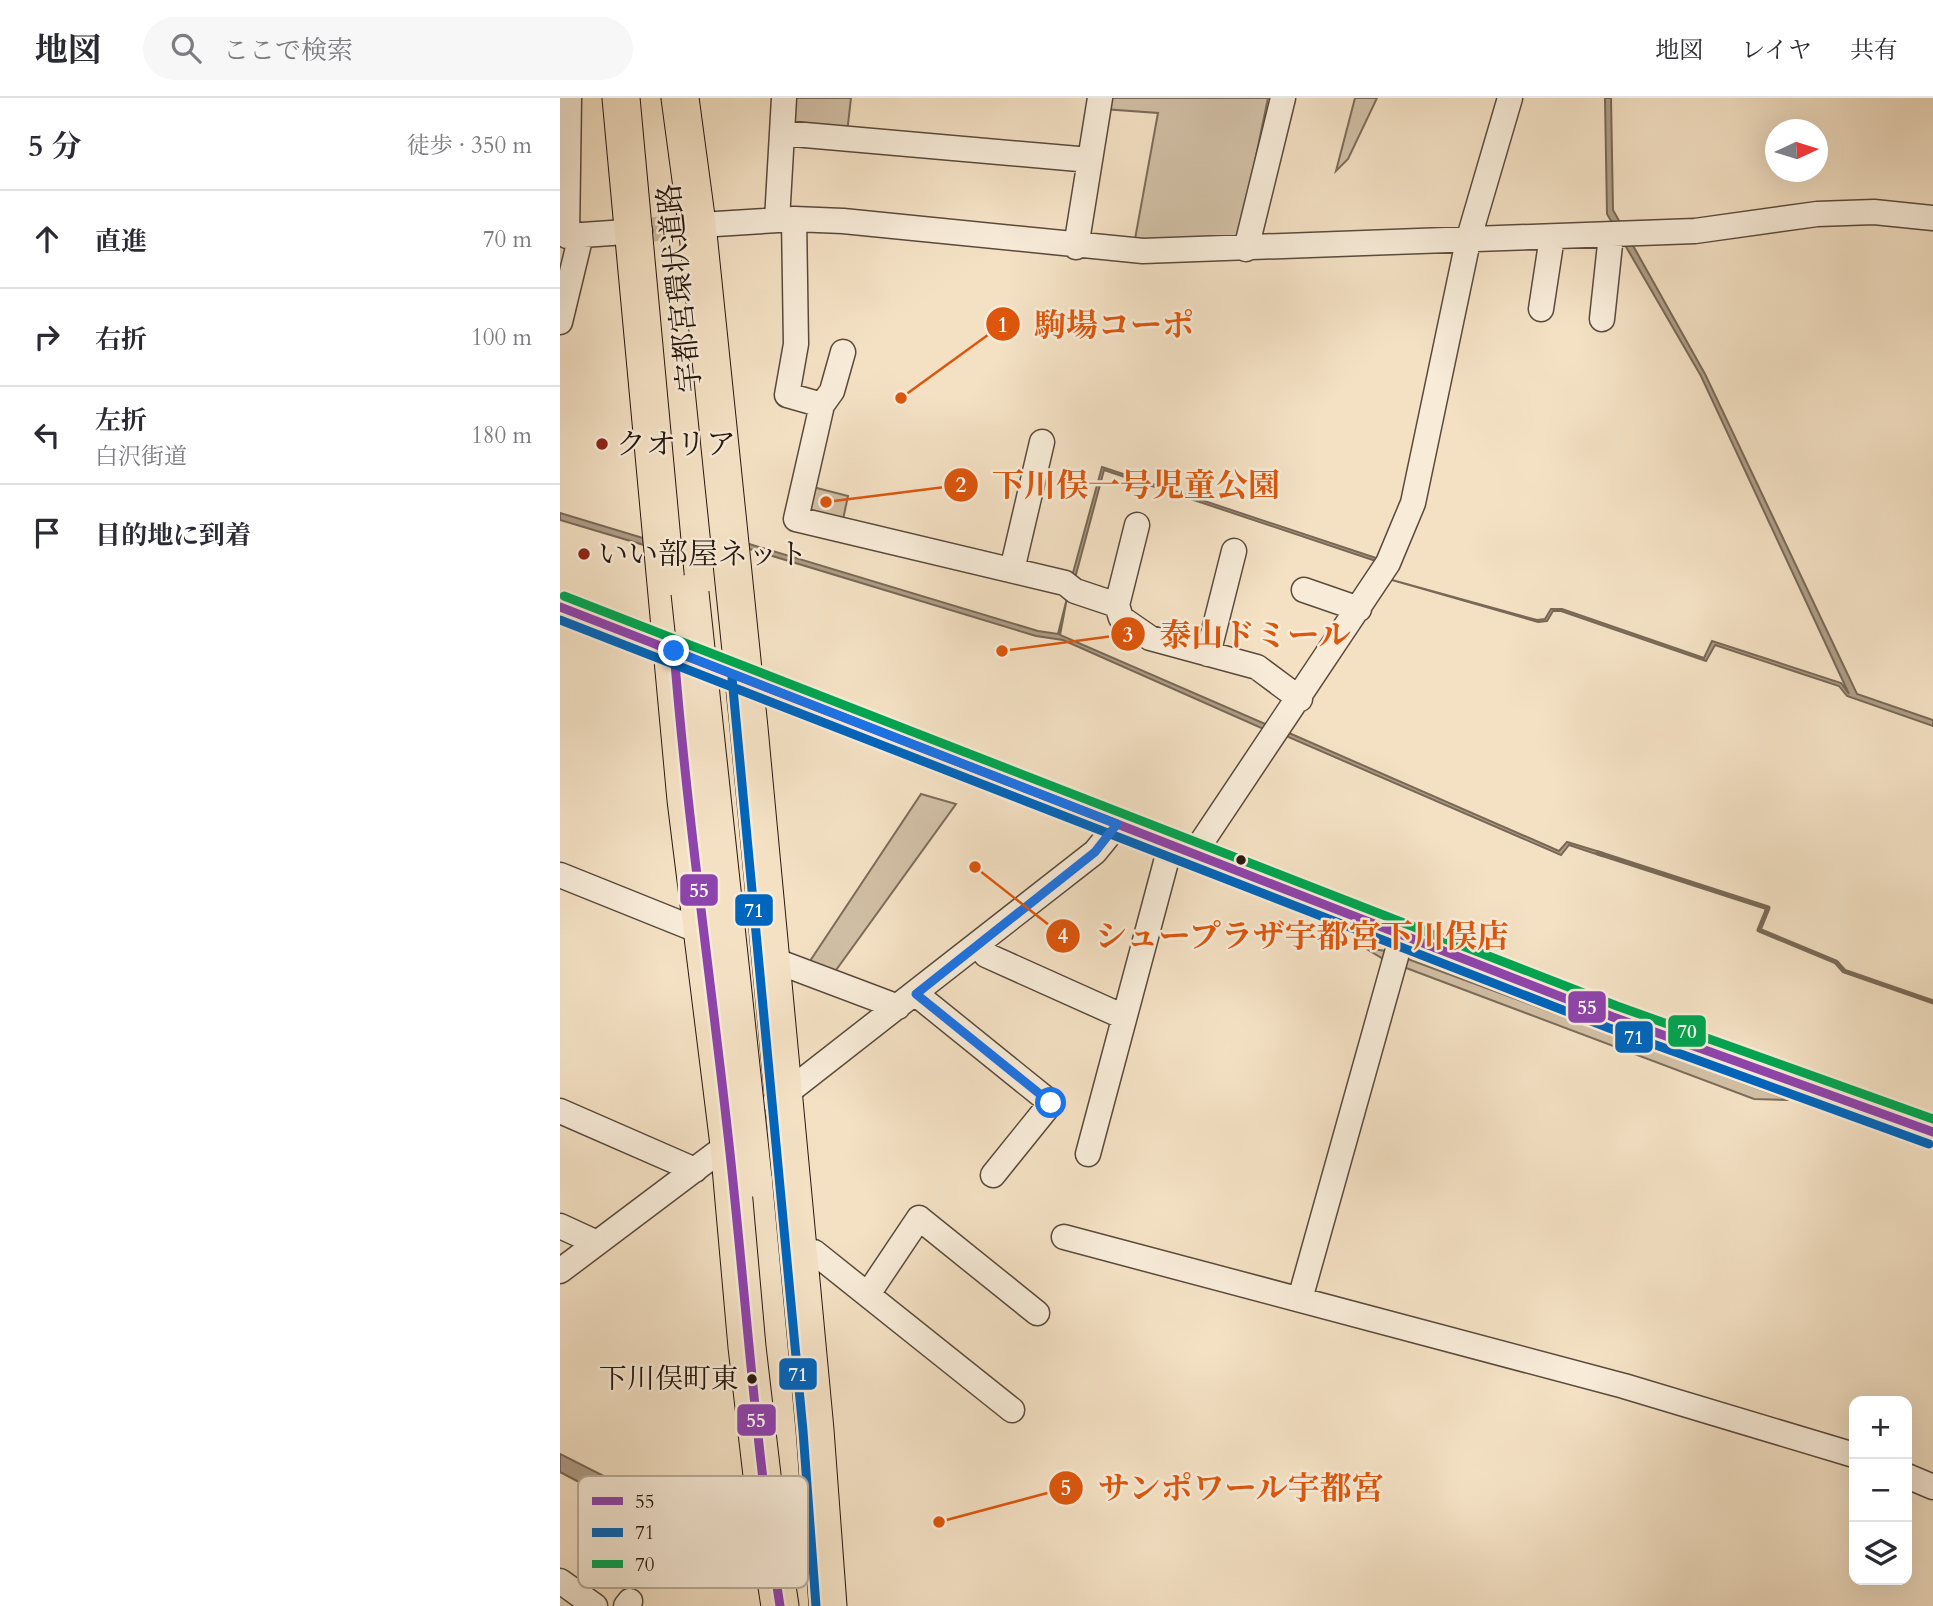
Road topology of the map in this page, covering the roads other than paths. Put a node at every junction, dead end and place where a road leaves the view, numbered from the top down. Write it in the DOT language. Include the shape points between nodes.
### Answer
graph roads {
  1 [pos="569,98"];
  2 [pos="621,98"];
  3 [pos="639,98"];
  4 [pos="660,98"];
  5 [pos="680,98"];
  6 [pos="784,98"];
  7 [pos="1100,98"];
  8 [pos="1283,98"];
  9 [pos="1510,98"];
  10 [pos="782,132"];
  11 [pos="1090,160"];
  12 [pos="1933,218"];
  13 [pos="785,220"];
  14 [pos="690,225"];
  15 [pos="636,231"];
  16 [pos="1611,235"];
  17 [pos="569,236"];
  18 [pos="1552,237"];
  19 [pos="1468,241"];
  20 [pos="1076,247"];
  21 [pos="1246,248"];
  22 [pos="1541,309"];
  23 [pos="1602,319"];
  24 [pos="560,322"];
  25 [pos="843,352"];
  26 [pos="822,405"];
  27 [pos="1042,442"];
  28 [pos="1137,525"];
  29 [pos="1234,551"];
  30 [pos="1012,570"];
  31 [pos="1304,590"];
  32 [pos="701,593"];
  33 [pos="1117,606"];
  34 [pos="560,607"];
  35 [pos="1359,609"];
  36 [pos="674,651"];
  37 [pos="1208,654"];
  38 [pos="744,677"];
  39 [pos="1300,699"];
  40 [pos="1117,824"];
  41 [pos="1182,851"];
  42 [pos="560,875"];
  43 [pos="702,932"];
  44 [pos="1402,935"];
  45 [pos="979,944"];
  46 [pos="769,966"];
  47 [pos="907,1001"];
  48 [pos="1124,1017"];
  49 [pos="784,1094"];
  50 [pos="560,1111"];
  51 [pos="1933,1132"];
  52 [pos="729,1145"];
  53 [pos="1088,1154"];
  54 [pos="695,1170"];
  55 [pos="993,1175"];
  56 [pos="762,1177"];
  57 [pos="560,1226"];
  58 [pos="1064,1237"];
  59 [pos="597,1243"];
  60 [pos="799,1254"];
  61 [pos="560,1271"];
  62 [pos="868,1294"];
  63 [pos="1300,1299"];
  64 [pos="1037,1313"];
  65 [pos="1012,1410"];
  66 [pos="1849,1454"];
  67 [pos="763,1476"];
  68 [pos="784,1476"];
  69 [pos="800,1476"];
  70 [pos="1912,1478"];
  71 [pos="1933,1487"];
  72 [pos="808,1536"];
  73 [pos="560,1581"];
  74 [pos="778,1588"];
  75 [pos="793,1588"];
  76 [pos="594,1606"];
  77 [pos="780,1606"];
  78 [pos="794,1606"];
  79 [pos="817,1606"];
  80 [pos="828,1606"];
  1 -- 17 [label="street"];
  2 -- 15 [label="highway"];
  3 -- 32 [label="highway, 宇都宮環状道路"];
  4 -- 32 [label="highway, 宇都宮環状道路"];
  5 -- 14 [label="highway"];
  6 -- 10 [label="street"];
  7 -- 11 [label="street"];
  8 -- 21 [label="street"];
  9 -- 19 [label="street"];
  10 -- 11 [label="street"];
  10 -- 13 [label="street"];
  11 -- 20 [label="street"];
  12 -- 16 [label="street" via="1874,212 1817,214 1695,232"];
  13 -- 14 [label="street"];
  13 -- 20 [label="street" via="843,221"];
  13 -- 26 [label="street" via="796,344 787,396"];
  14 -- 38 [label="highway"];
  15 -- 17 [label="street"];
  15 -- 36 [label="highway"];
  16 -- 18 [label="street"];
  16 -- 23 [label="street"];
  17 -- 24 [label="street"];
  18 -- 19 [label="street"];
  18 -- 22 [label="street"];
  19 -- 21 [label="street"];
  19 -- 35 [label="street" via="1413,503 1388,564"];
  20 -- 21 [label="street" via="1143,251"];
  25 -- 26 [label="street" via="832,391"];
  26 -- 30 [label="street" via="796,519"];
  27 -- 30 [label="street"];
  28 -- 33 [label="street"];
  29 -- 37 [label="street"];
  30 -- 33 [label="street" via="1065,583"];
  31 -- 35 [label="street"];
  32 -- 56 [label="highway, 宇都宮環状道路"];
  33 -- 37 [label="street" via="1121,618 1150,638"];
  34 -- 36 [label="main road"];
  35 -- 39 [label="street"];
  36 -- 38 [label="main road"];
  36 -- 43 [label="highway"];
  37 -- 39 [label="street" via="1256,667"];
  38 -- 40 [label="main road"];
  38 -- 46 [label="highway"];
  39 -- 41 [label="street"];
  40 -- 41 [label="main road"];
  40 -- 45 [label="street" via="1095,852"];
  41 -- 44 [label="main road"];
  41 -- 48 [label="street"];
  42 -- 43 [label="street"];
  43 -- 52 [label="highway"];
  44 -- 51 [label="main road" via="1757,1071"];
  44 -- 63 [label="street"];
  45 -- 47 [label="street"];
  45 -- 48 [label="street" via="986,955"];
  46 -- 47 [label="street" via="784,964"];
  46 -- 49 [label="highway"];
  47 -- 49 [label="street"];
  47 -- 55 [label="street" via="1051,1103"];
  48 -- 53 [label="street"];
  49 -- 52 [label="street"];
  49 -- 60 [label="highway"];
  50 -- 54 [label="street"];
  52 -- 54 [label="street"];
  52 -- 67 [label="highway"];
  54 -- 59 [label="street"];
  56 -- 68 [label="highway, 宇都宮環状道路"];
  56 -- 69 [label="highway, 宇都宮環状道路"];
  57 -- 59 [label="street"];
  58 -- 63 [label="street"];
  59 -- 61 [label="street"];
  60 -- 62 [label="street" via="814,1252"];
  60 -- 80 [label="highway"];
  62 -- 64 [label="street" via="919,1219"];
  62 -- 65 [label="street"];
  63 -- 66 [label="street" via="1624,1386"];
  70 -- 71 [label="street"];
  72 -- 79 [label="highway, 宇都宮環状道路"];
  73 -- 76 [label="street"];
  74 -- 77 [label="highway"];
  75 -- 78 [label="highway, 宇都宮環状道路"];
}
